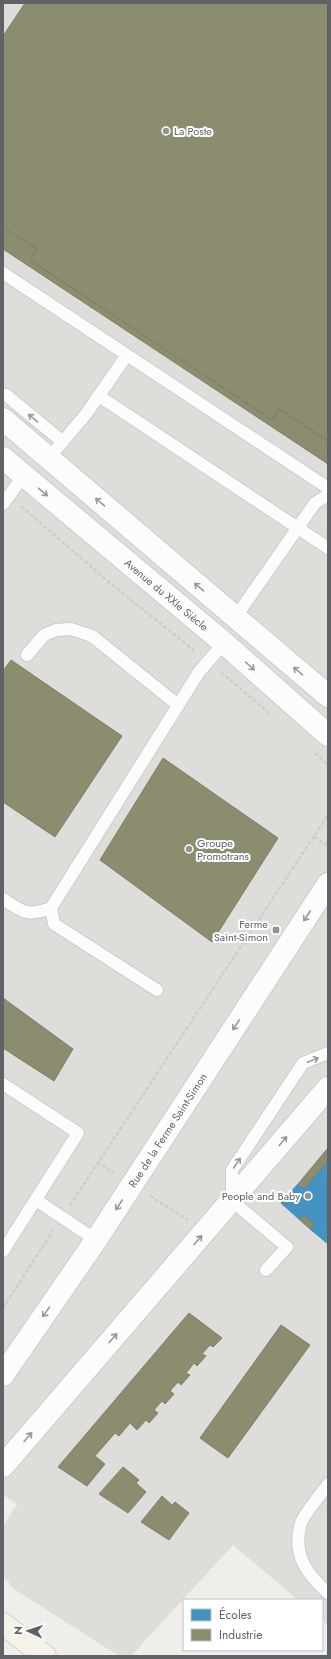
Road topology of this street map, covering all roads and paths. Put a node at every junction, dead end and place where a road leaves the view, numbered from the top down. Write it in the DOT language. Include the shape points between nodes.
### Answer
graph roads {
  1 [pos="3,273"];
  2 [pos="127,355"];
  3 [pos="3,395"];
  4 [pos="99,396"];
  5 [pos="3,419"];
  6 [pos="56,450"];
  7 [pos="3,458"];
  8 [pos="24,475"];
  9 [pos="328,488"];
  10 [pos="328,495"];
  11 [pos="5,500"];
  12 [pos="299,527"];
  13 [pos="328,548"];
  14 [pos="235,618"];
  15 [pos="224,643"];
  16 [pos="27,655"];
  17 [pos="208,662"];
  18 [pos="328,696"];
  19 [pos="178,705"];
  20 [pos="274,718"];
  21 [pos="328,735"];
  22 [pos="310,749"];
  23 [pos="328,765"];
  24 [pos="328,815"];
  25 [pos="314,837"];
  26 [pos="328,846"];
  27 [pos="328,884"];
  28 [pos="3,898"];
  29 [pos="51,908"];
  30 [pos="157,990"];
  31 [pos="328,1054"];
  32 [pos="3,1084"];
  33 [pos="328,1088"];
  34 [pos="36,1200"];
  35 [pos="232,1201"];
  36 [pos="62,1217"];
  37 [pos="96,1240"];
  38 [pos="3,1251"];
  39 [pos="266,1270"];
  40 [pos="3,1308"];
  41 [pos="3,1374"];
  42 [pos="3,1466"];
  43 [pos="328,1484"];
  44 [pos="328,1593"];
  45 [pos="3,1624"];
  46 [pos="44,1656"];
  1 -- 2 [label="lane"];
  2 -- 4 [label="lane"];
  2 -- 9 [label="lane"];
  6 -- 3 [label="lane, one-way" via="6,395"];
  4 -- 6 [label="lane"];
  4 -- 12 [label="lane"];
  5 -- 6 [label="street"];
  14 -- 6 [label="street, one-way"];
  7 -- 8 [label="street, Avenue du XXIe Siècle"];
  8 -- 11 [label="lane"];
  8 -- 15 [label="street, Avenue du XXIe Siècle, one-way"];
  10 -- 12 [label="lane" via="315,503"];
  11 -- 17 [label="path" via="47,527 110,583"];
  12 -- 13 [label="lane"];
  12 -- 14 [label="lane"];
  18 -- 14 [label="street, one-way"];
  15 -- 17 [label="lane"];
  15 -- 21 [label="street, Avenue du XXIe Siècle, one-way"];
  16 -- 19 [label="lane" via="44,634 71,629 92,636"];
  17 -- 19 [label="lane"];
  17 -- 20 [label="path"];
  19 -- 29 [label="lane"];
  22 -- 23 [label="path"];
  24 -- 25 [label="path"];
  25 -- 26 [label="path"];
  25 -- 36 [label="path"];
  27 -- 37 [label="street, Rue de la Ferme Saint-Simon, one-way"];
  28 -- 29 [label="lane" via="21,911 35,914"];
  29 -- 30 [label="lane" via="54,924"];
  35 -- 31 [label="lane, one-way" via="232,1170 303,1064"];
  32 -- 34 [label="lane" via="78,1133"];
  35 -- 33 [label="street, one-way"];
  34 -- 36 [label="lane"];
  34 -- 38 [label="lane"];
  35 -- 39 [label="lane" via="287,1247"];
  42 -- 35 [label="street, one-way"];
  36 -- 37 [label="lane"];
  36 -- 40 [label="path"];
  37 -- 41 [label="street, Rue de la Ferme Saint-Simon, one-way"];
  43 -- 44 [label="lane" via="302,1522 298,1544 302,1564 319,1586"];
  45 -- 46 [label="main road"];
}
